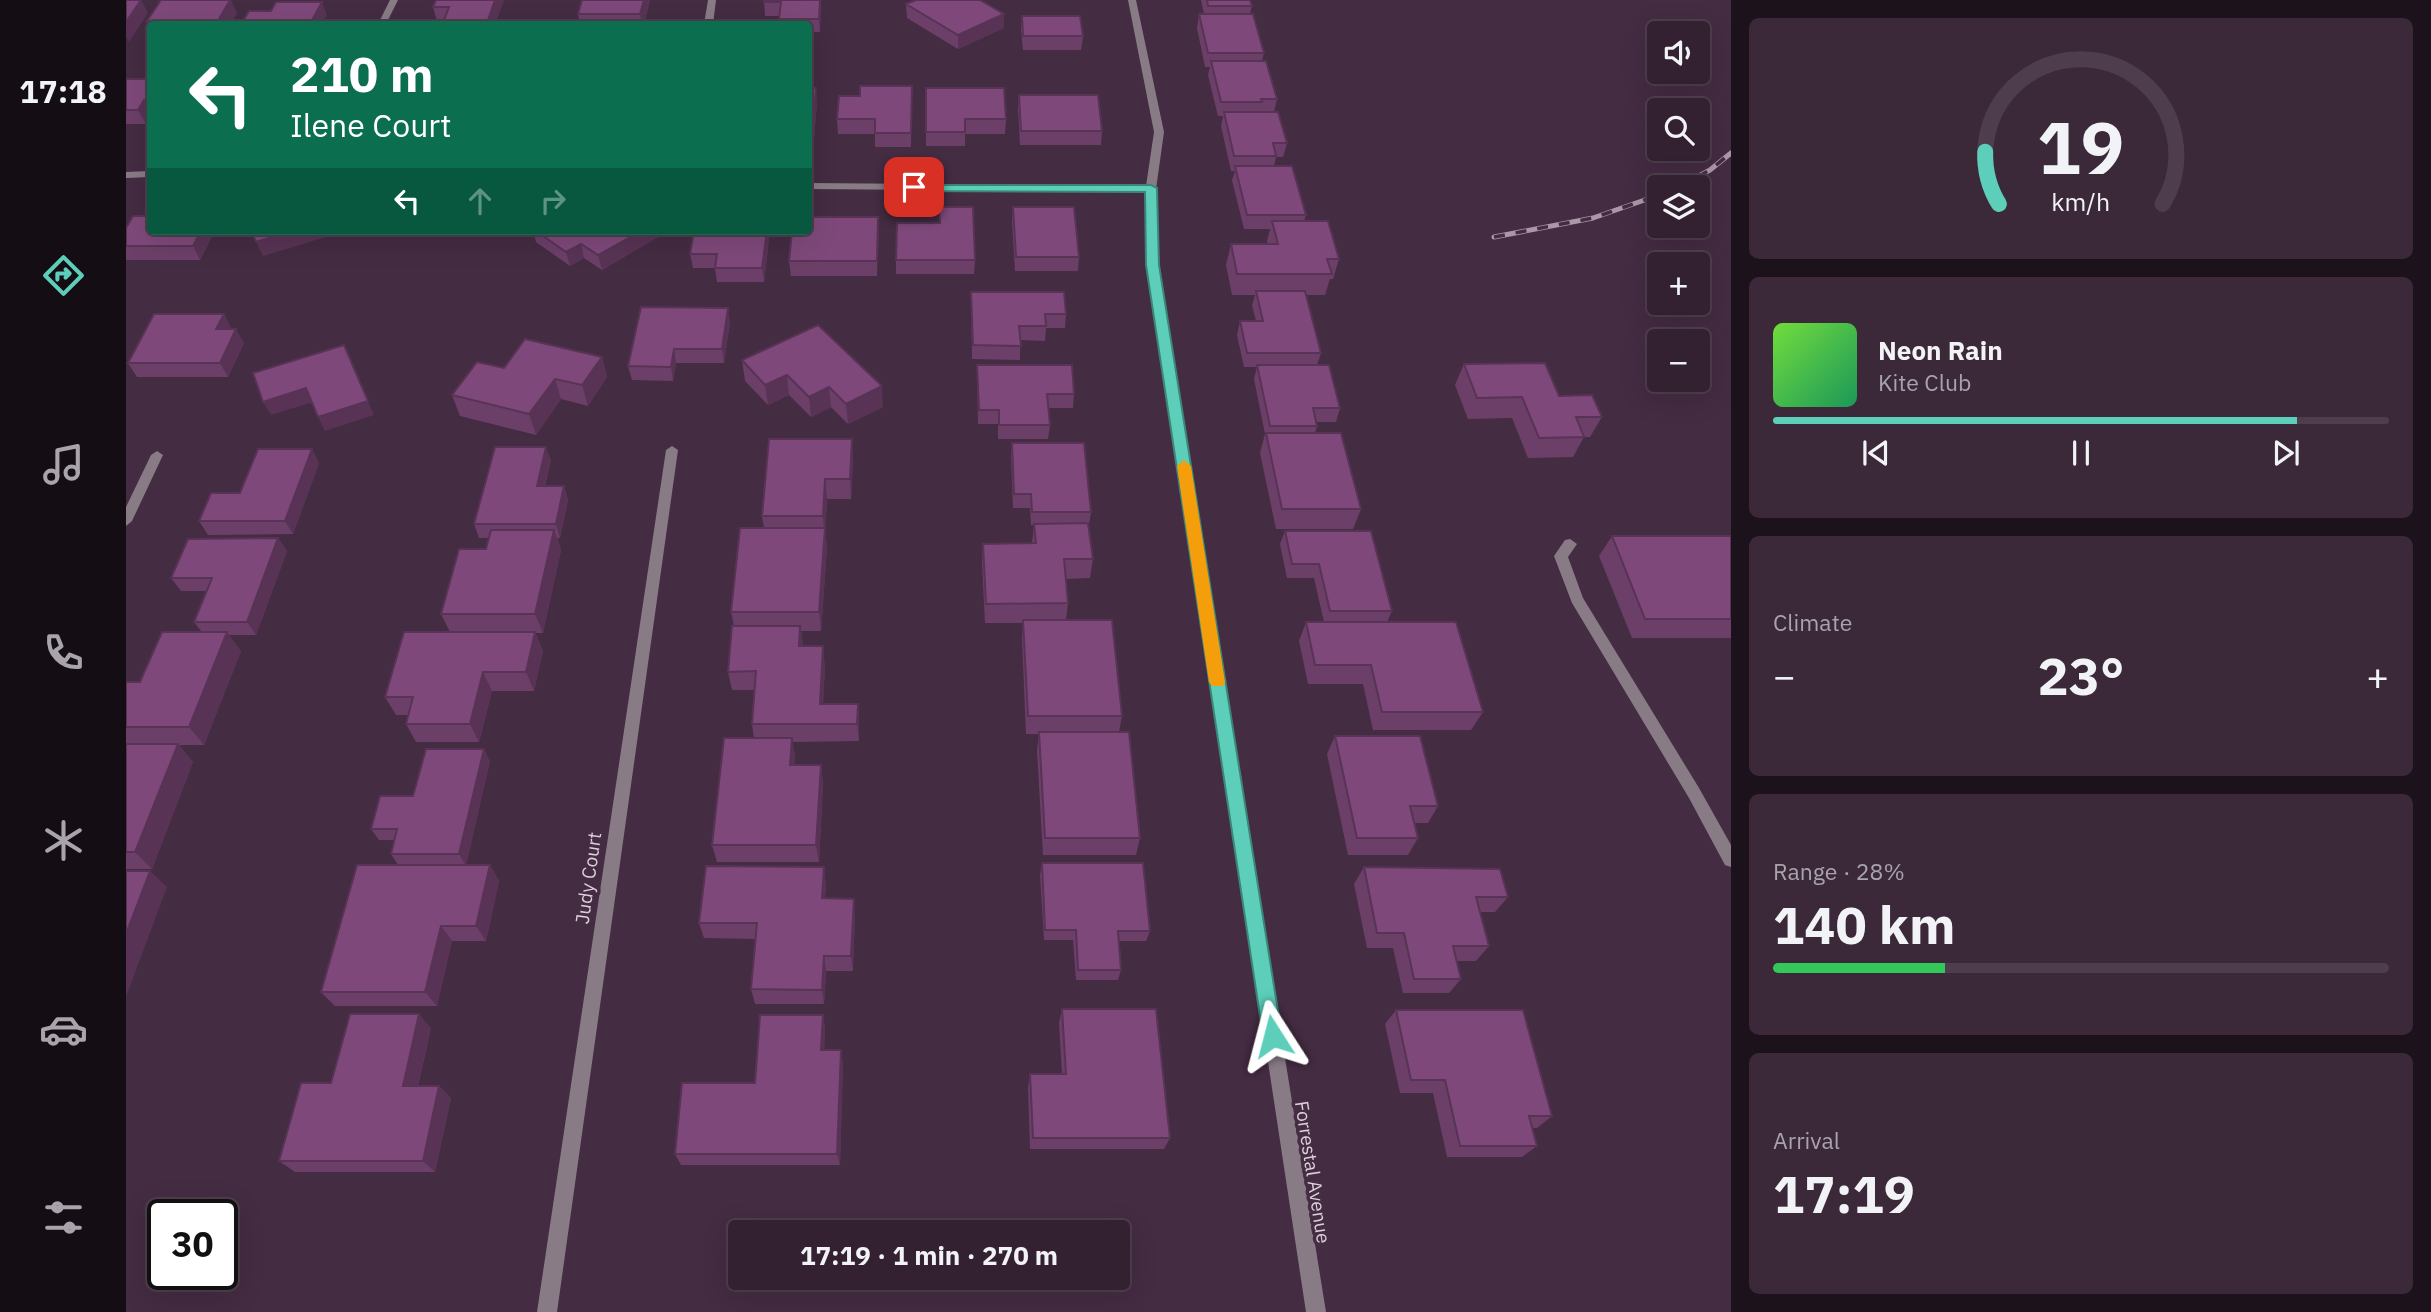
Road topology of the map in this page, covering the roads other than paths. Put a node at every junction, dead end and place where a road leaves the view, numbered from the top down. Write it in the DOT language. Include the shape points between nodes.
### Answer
graph roads {
  1 [pos="394,0"];
  2 [pos="712,0"];
  3 [pos="1132,0"];
  4 [pos="384,21"];
  5 [pos="709,21"];
  6 [pos="126,174"];
  7 [pos="147,174"];
  8 [pos="812,186"];
  9 [pos="1151,188"];
  10 [pos="672,450"];
  11 [pos="157,455"];
  12 [pos="126,521"];
  13 [pos="1570,544"];
  14 [pos="1731,860"];
  15 [pos="547,1312"];
  16 [pos="1316,1312"];
  1 -- 4 [label="street"];
  2 -- 5 [label="street"];
  3 -- 9 [label="street, Forrestal Avenue" via="1159,132"];
  6 -- 7 [label="street"];
  8 -- 9 [label="street"];
  9 -- 16 [label="street, Forrestal Avenue" via="1152,265"];
  10 -- 15 [label="street, Judy Court"];
  11 -- 12 [label="street"];
  13 -- 14 [label="street" via="1561,556 1577,598"];
}
